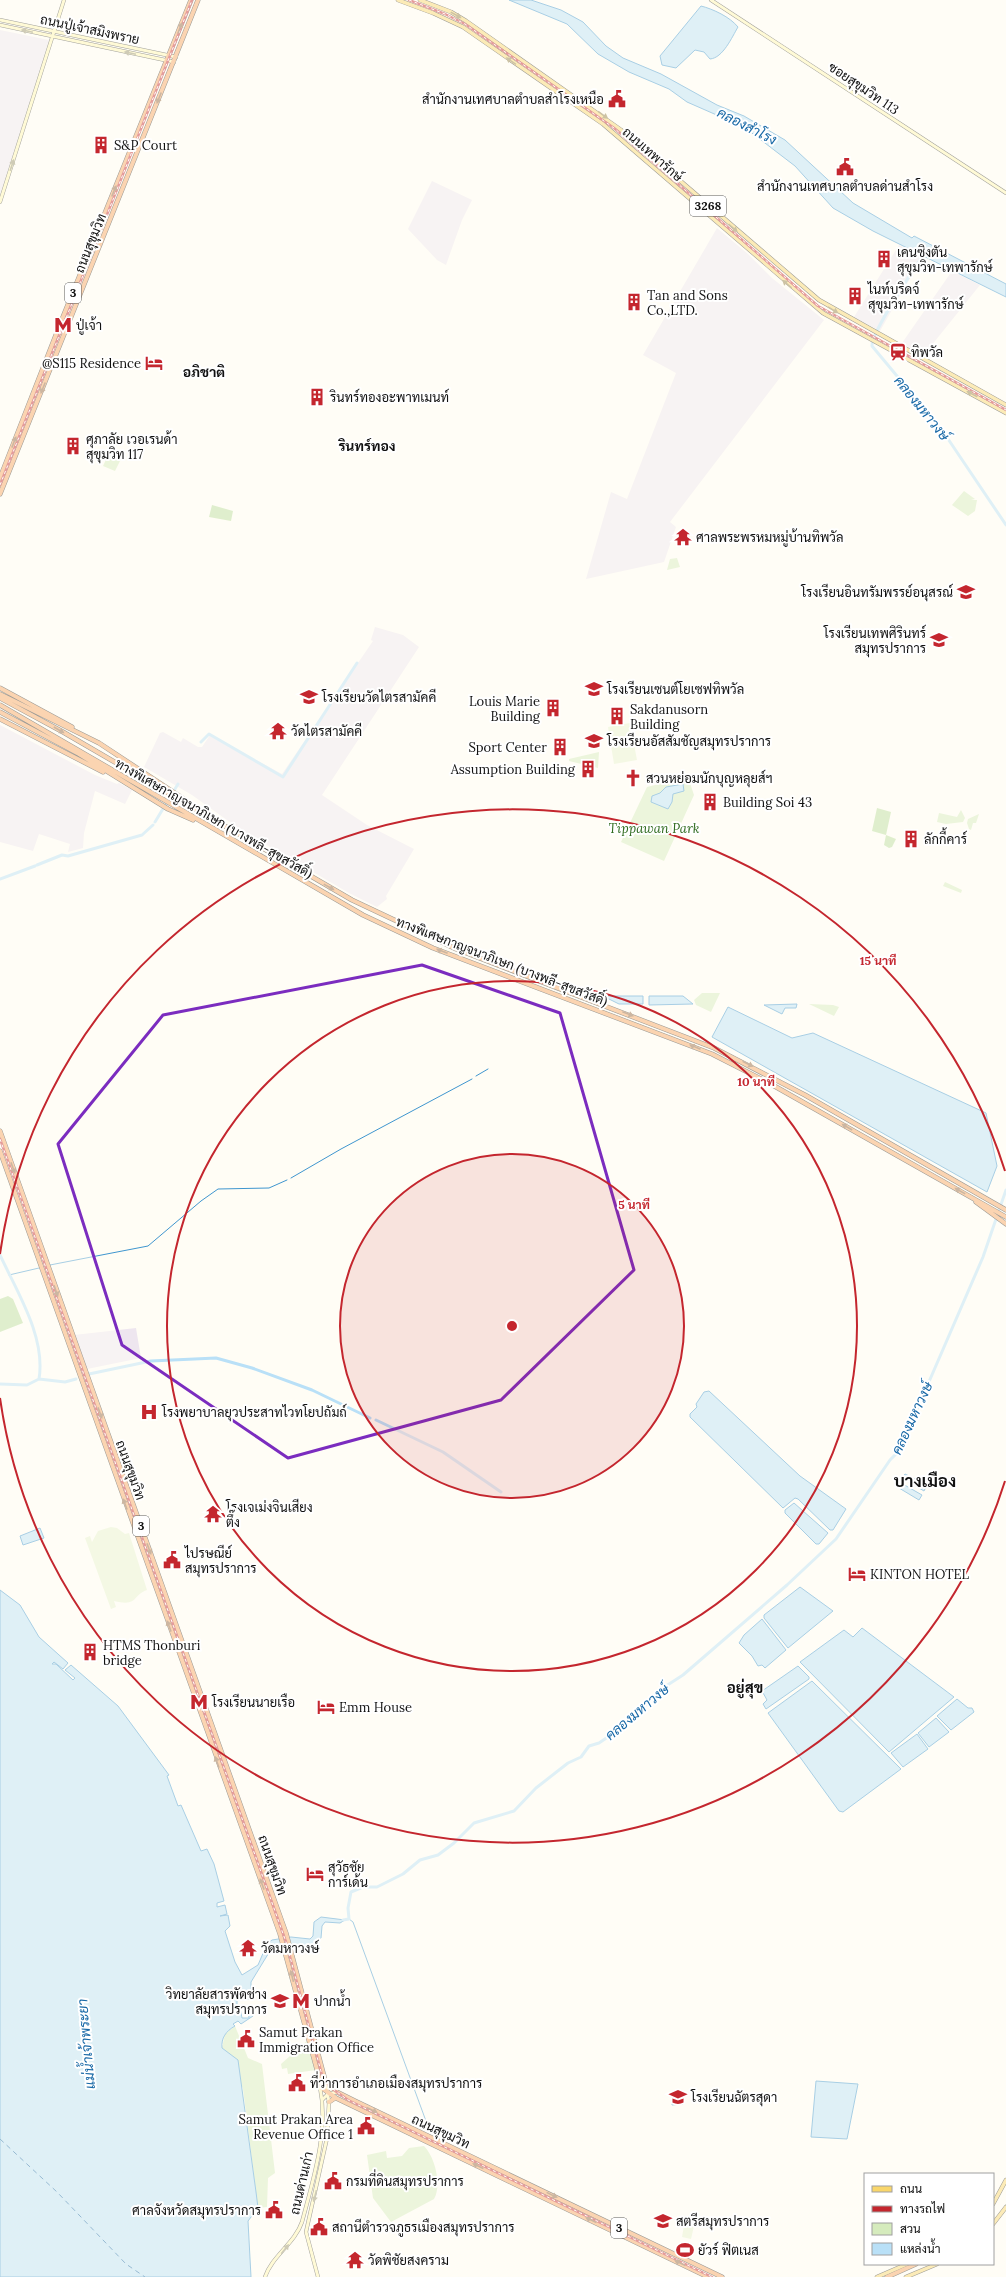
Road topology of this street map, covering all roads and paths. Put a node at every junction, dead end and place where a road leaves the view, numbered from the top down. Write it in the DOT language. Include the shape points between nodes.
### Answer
graph roads {
  1 [pos="64,0"];
  2 [pos="191,0"];
  3 [pos="198,0"];
  4 [pos="398,0"];
  5 [pos="420,0"];
  6 [pos="711,0"];
  7 [pos="404,1"];
  8 [pos="0,20"];
  9 [pos="0,25"];
  10 [pos="55,32"];
  11 [pos="53,37"];
  12 [pos="169,56"];
  13 [pos="176,57"];
  14 [pos="168,61"];
  15 [pos="174,62"];
  16 [pos="1006,193"];
  17 [pos="0,202"];
  18 [pos="92,245"];
  19 [pos="99,247"];
  20 [pos="1006,405"];
  21 [pos="1006,413"];
  22 [pos="0,478"];
  23 [pos="0,494"];
  24 [pos="0,688"];
  25 [pos="0,696"];
  26 [pos="0,706"];
  27 [pos="23,706"];
  28 [pos="0,712"];
  29 [pos="0,719"];
  30 [pos="85,735"];
  31 [pos="107,773"];
  32 [pos="208,817"];
  33 [pos="204,824"];
  34 [pos="0,1131"];
  35 [pos="0,1151"];
  36 [pos="972,1198"];
  37 [pos="1006,1210"];
  38 [pos="1006,1217"];
  39 [pos="1006,1224"];
  40 [pos="39,1243"];
  41 [pos="33,1245"];
  42 [pos="182,1640"];
  43 [pos="174,1641"];
  44 [pos="184,1646"];
  45 [pos="179,1652"];
  46 [pos="254,1840"];
  47 [pos="246,1842"];
  48 [pos="325,2080"];
  49 [pos="319,2081"];
  50 [pos="337,2092"];
  51 [pos="328,2094"];
  52 [pos="336,2098"];
  53 [pos="322,2100"];
  54 [pos="329,2102"];
  55 [pos="403,2125"];
  56 [pos="401,2129"];
  57 [pos="516,2178"];
  58 [pos="1006,2180"];
  59 [pos="513,2183"];
  60 [pos="994,2202"];
  61 [pos="1006,2207"];
  62 [pos="994,2223"];
  63 [pos="298,2232"];
  64 [pos="306,2232"];
  65 [pos="905,2265"];
  66 [pos="914,2265"];
  67 [pos="934,2265"];
  68 [pos="265,2277"];
  69 [pos="318,2277"];
  70 [pos="708,2277"];
  71 [pos="722,2277"];
  72 [pos="877,2277"];
  73 [pos="887,2277"];
  74 [pos="906,2277"];
  1 -- 10 [label="main road"];
  12 -- 2 [label="highway, ถนนสุขุมวิท / 3, one-way"];
  3 -- 13 [label="highway, ถนนสุขุมวิท / 3"];
  4 -- 7 [label="main road, ถนนเทพารักษ์ / 3268"];
  5 -- 20 [label="main road, ถนนเทพารักษ์ / 3268, one-way" via="466,21 601,114 809,292 834,310"];
  6 -- 16 [label="main road, ซอยสุขุมวิท 113"];
  21 -- 7 [label="main road, ถนนเทพารักษ์ / 3268, one-way" via="824,313 602,124 463,27"];
  8 -- 10 [label="main road, ถนนปู่เจ้าสมิงพราย"];
  11 -- 9 [label="main road, ถนนปู่เจ้าสมิงพราย, one-way"];
  10 -- 11 [label="main road"];
  10 -- 12 [label="main road, ถนนปู่เจ้าสมิงพราย"];
  14 -- 11 [label="main road, ถนนปู่เจ้าสมิงพราย, one-way"];
  17 -- 11 [label="main road, one-way"];
  12 -- 13 [label="main road, ถนนปู่เจ้าสมิงพราย"];
  12 -- 14 [label="highway, ถนนสุขุมวิท / 3"];
  13 -- 15 [label="highway, ถนนสุขุมวิท / 3"];
  14 -- 15 [label="main road, ถนนปู่เจ้าสมิงพราย"];
  18 -- 14 [label="highway, ถนนสุขุมวิท / 3, one-way"];
  15 -- 19 [label="highway, ถนนสุขุมวิท / 3, one-way"];
  18 -- 19 [label="highway"];
  22 -- 18 [label="highway, ถนนสุขุมวิท / 3, one-way"];
  19 -- 23 [label="highway, ถนนสุขุมวิท / 3, one-way"];
  24 -- 30 [label="highway"];
  25 -- 27 [label="highway"];
  25 -- 30 [label="highway"];
  25 -- 32 [label="highway, ทางพิเศษกาญจนาภิเษก (บางพลี-สุขสวัสดิ์), one-way"];
  26 -- 33 [label="highway, ทางพิเศษกาญจนาภิเษก (บางพลี-สุขสวัสดิ์)"];
  28 -- 31 [label="highway" via="73,750"];
  29 -- 31 [label="highway" via="46,741 92,768"];
  30 -- 32 [label="highway" via="175,792"];
  31 -- 33 [label="highway" via="175,812"];
  32 -- 37 [label="highway, ทางพิเศษกาญจนาภิเษก (บางพลี-สุขสวัสดิ์), one-way" via="352,900 414,930 456,949 686,1036 748,1064"];
  36 -- 33 [label="highway, ทางพิเศษกาญจนาภิเษก (บางพลี-สุขสวัสดิ์), one-way" via="719,1057 433,948 390,929"];
  34 -- 40 [label="highway, ถนนสุขุมวิท / 3, one-way"];
  35 -- 41 [label="highway, ถนนสุขุมวิท / 3"];
  36 -- 38 [label="highway, ทางพิเศษกาญจนาภิเษก (บางพลี-สุขสวัสดิ์)"];
  36 -- 39 [label="highway"];
  40 -- 41 [label="main road"];
  40 -- 42 [label="highway, ถนนสุขุมวิท / 3, one-way"];
  43 -- 41 [label="highway, ถนนสุขุมวิท / 3, one-way"];
  42 -- 43 [label="highway"];
  42 -- 44 [label="highway, ถนนสุขุมวิท / 3"];
  43 -- 45 [label="highway, ถนนสุขุมวิท / 3"];
  44 -- 45 [label="highway"];
  44 -- 46 [label="highway, ถนนสุขุมวิท / 3"];
  47 -- 45 [label="highway, ถนนสุขุมวิท / 3, one-way"];
  46 -- 47 [label="highway"];
  46 -- 48 [label="highway, ถนนสุขุมวิท / 3" via="295,1962"];
  49 -- 47 [label="highway, ถนนสุขุมวิท / 3, one-way" via="288,1962"];
  48 -- 50 [label="highway, ถนนสุขุมวิท / 3"];
  48 -- 51 [label="main road"];
  49 -- 51 [label="highway, ถนนสุขุมวิท / 3"];
  49 -- 53 [label="main road, ถนนด่านเก่า"];
  50 -- 51 [label="main road"];
  50 -- 55 [label="highway, ถนนสุขุมวิท / 3, one-way"];
  51 -- 52 [label="highway, ถนนสุขุมวิท / 3"];
  51 -- 53 [label="main road"];
  51 -- 54 [label="main road"];
  52 -- 54 [label="highway"];
  52 -- 56 [label="highway, ถนนสุขุมวิท / 3"];
  53 -- 63 [label="main road, ถนนด่านเก่า" via="318,2154"];
  54 -- 64 [label="main road, one-way" via="325,2149"];
  55 -- 56 [label="highway"];
  55 -- 57 [label="highway, ถนนสุขุมวิท / 3"];
  59 -- 56 [label="highway, ถนนสุขุมวิท / 3, one-way"];
  57 -- 59 [label="highway"];
  57 -- 71 [label="highway, ถนนสุขุมวิท / 3, one-way"];
  58 -- 60 [label="main road"];
  70 -- 59 [label="highway, ถนนสุขุมวิท / 3, one-way"];
  61 -- 62 [label="main road"];
  63 -- 64 [label="main road"];
  68 -- 63 [label="main road, ถนนด่านเก่า, one-way"];
  64 -- 69 [label="main road"];
  65 -- 72 [label="main road"];
  66 -- 73 [label="highway"];
  67 -- 74 [label="main road"];
}
